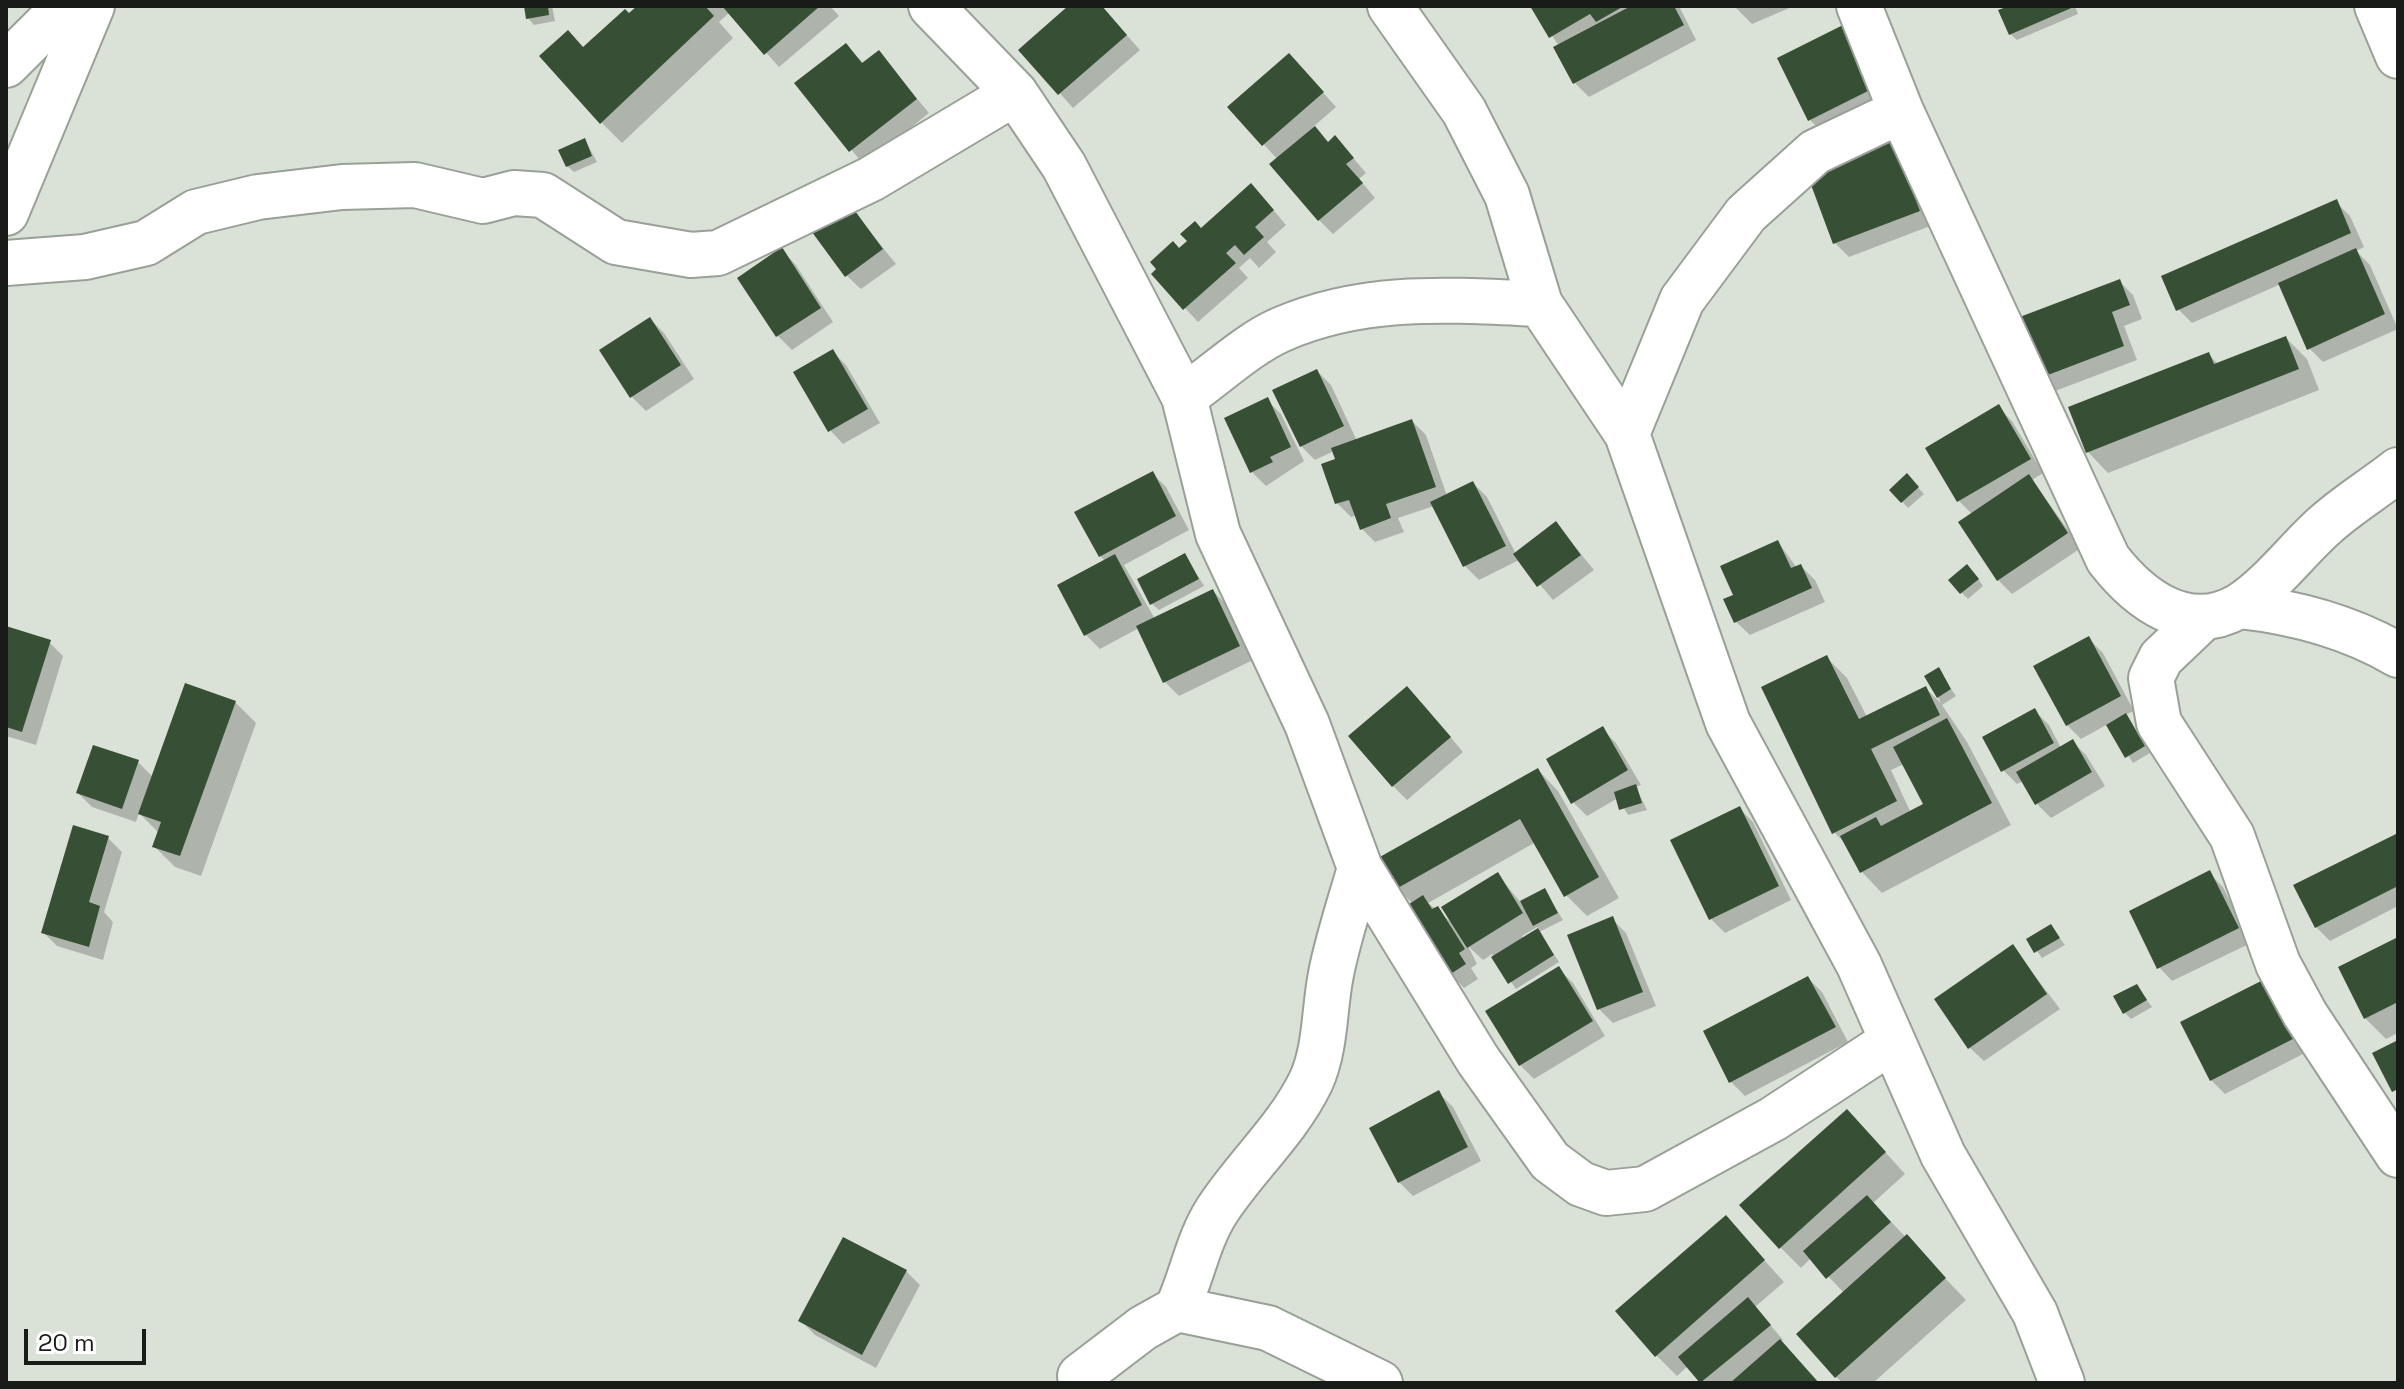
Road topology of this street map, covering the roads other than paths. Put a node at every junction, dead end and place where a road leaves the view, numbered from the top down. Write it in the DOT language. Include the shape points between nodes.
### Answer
graph roads {
  1 [pos="65,6"];
  2 [pos="92,6"];
  3 [pos="931,6"];
  4 [pos="1390,6"];
  5 [pos="1859,6"];
  6 [pos="2377,6"];
  7 [pos="2398,56"];
  8 [pos="6,65"];
  9 [pos="1015,93"];
  10 [pos="1901,111"];
  11 [pos="6,213"];
  12 [pos="6,263"];
  13 [pos="1540,304"];
  14 [pos="1184,397"];
  15 [pos="1627,434"];
  16 [pos="2398,470"];
  17 [pos="2221,612"];
  18 [pos="2398,655"];
  19 [pos="1360,868"];
  20 [pos="1892,1041"];
  21 [pos="2398,1155"];
  22 [pos="1177,1309"];
  23 [pos="1080,1376"];
  24 [pos="1380,1383"];
  25 [pos="2062,1383"];
  1 -- 8 [label="street"];
  2 -- 11 [label="street"];
  3 -- 9 [label="street"];
  4 -- 13 [label="street" via="1464,111 1507,195"];
  5 -- 10 [label="street"];
  6 -- 7 [label="street"];
  9 -- 12 [label="street" via="871,179 718,253 691,255 616,242 543,195 514,193 483,201 401,185 258,197 196,212 146,243 85,257"];
  9 -- 14 [label="street" via="1064,166"];
  10 -- 15 [label="street" via="1815,152 1746,214 1682,300"];
  10 -- 17 [label="street" via="2108,559 2131,588 2160,606 2189,617"];
  13 -- 14 [label="street" via="1419,298 1347,306 1277,331"];
  13 -- 15 [label="street"];
  14 -- 19 [label="street" via="1218,534 1307,724"];
  15 -- 20 [label="street" via="1728,723 1859,965"];
  16 -- 17 [label="street"];
  17 -- 18 [label="street" via="2283,611 2372,640"];
  17 -- 21 [label="street" via="2161,658 2151,678 2159,723 2232,836 2278,964 2305,1014"];
  19 -- 20 [label="street" via="1478,1060 1550,1161 1581,1184 1606,1193 1645,1189 1773,1119"];
  19 -- 22 [label="street" via="1331,973 1311,1081 1218,1209"];
  20 -- 25 [label="street" via="1955,1178 2035,1313"];
  22 -- 23 [label="street"];
  22 -- 24 [label="street" via="1268,1328"];
}
